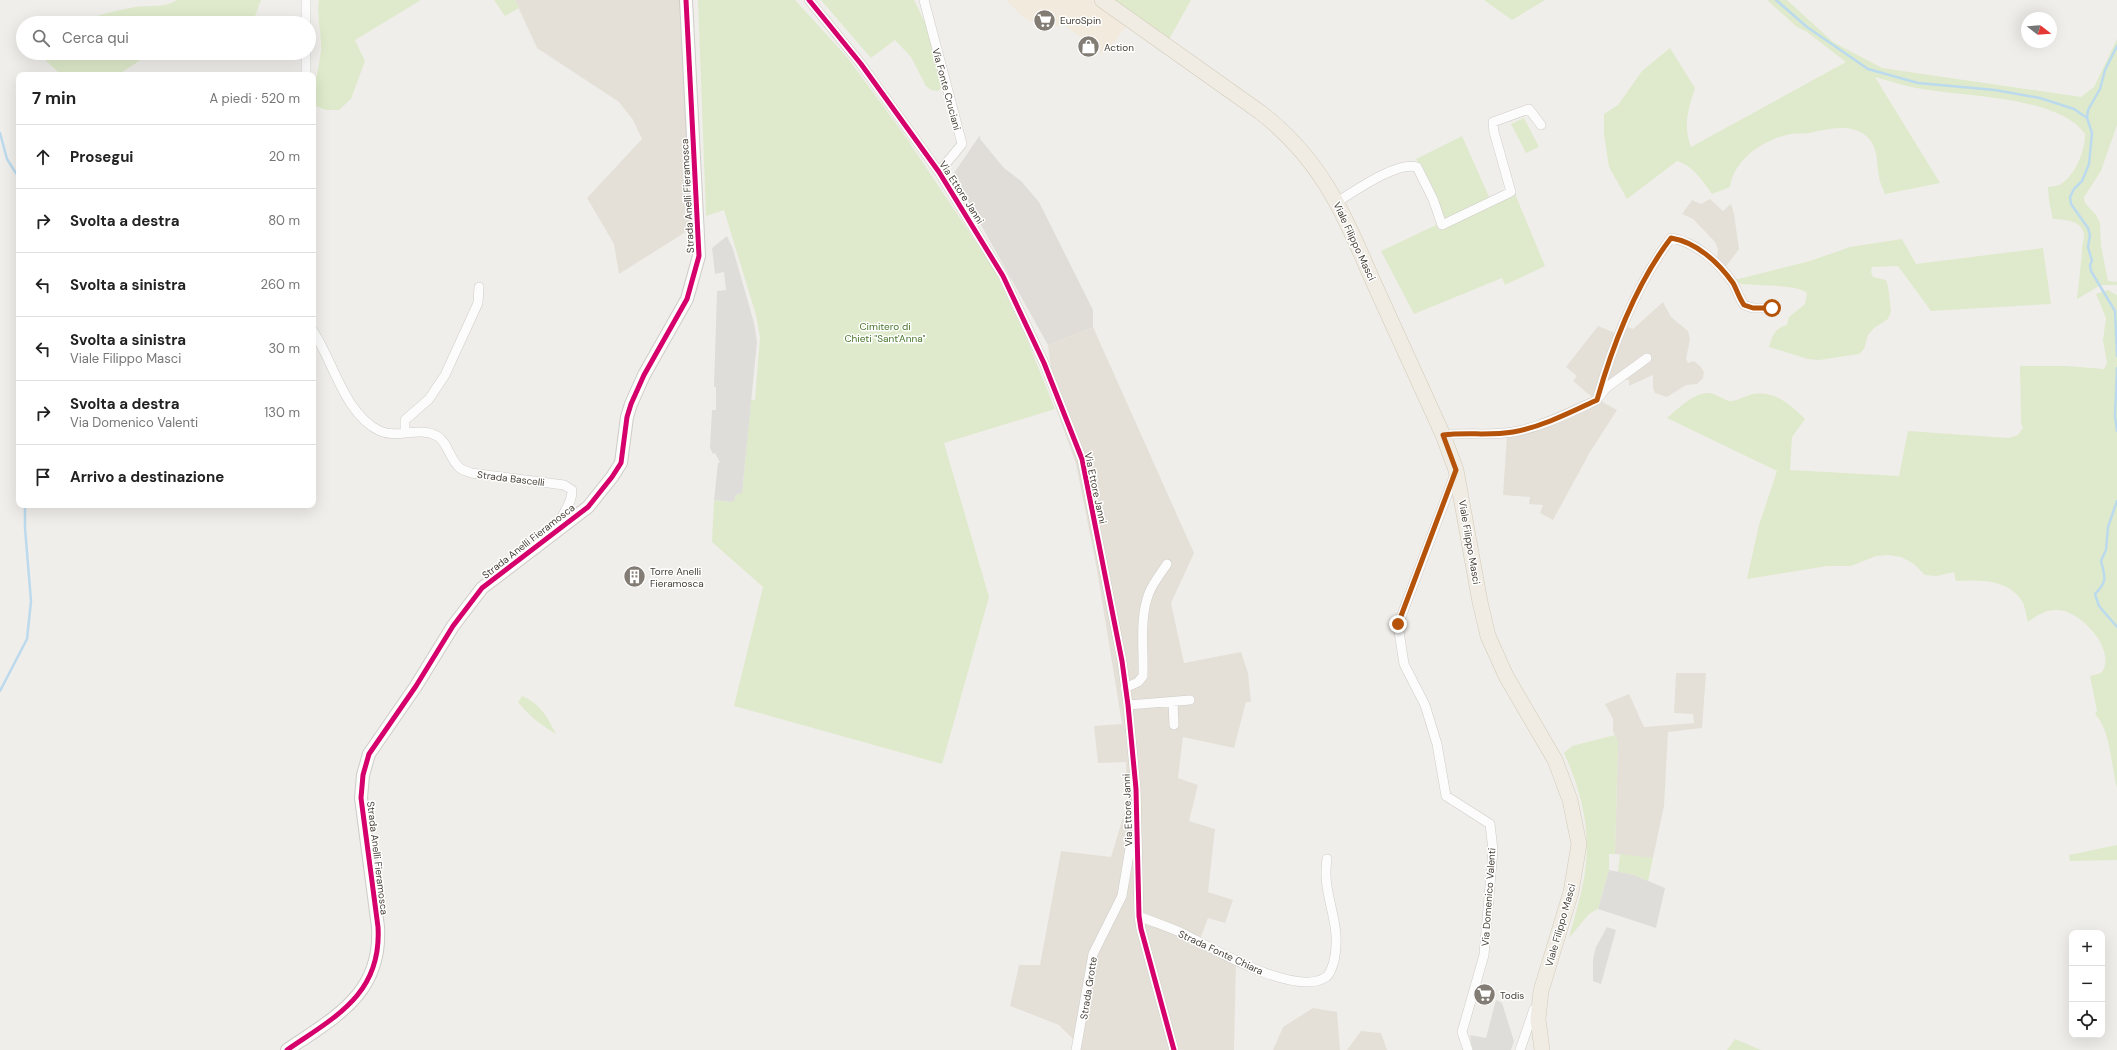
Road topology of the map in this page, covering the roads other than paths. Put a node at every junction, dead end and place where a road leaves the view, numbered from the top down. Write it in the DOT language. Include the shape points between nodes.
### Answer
graph roads {
  1 [pos="306,0"];
  2 [pos="686,0"];
  3 [pos="809,0"];
  4 [pos="924,0"];
  5 [pos="1102,0"];
  6 [pos="306,16"];
  7 [pos="306,60"];
  8 [pos="306,72"];
  9 [pos="1541,125"];
  10 [pos="939,172"];
  11 [pos="1337,202"];
  12 [pos="479,287"];
  13 [pos="1772,308"];
  14 [pos="316,336"];
  15 [pos="1647,358"];
  16 [pos="1597,400"];
  17 [pos="405,433"];
  18 [pos="1443,435"];
  19 [pos="1456,470"];
  20 [pos="558,530"];
  21 [pos="1167,564"];
  22 [pos="1125,688"];
  23 [pos="1190,700"];
  24 [pos="1173,702"];
  25 [pos="1128,705"];
  26 [pos="1174,725"];
  27 [pos="1137,838"];
  28 [pos="1327,859"];
  29 [pos="1139,916"];
  30 [pos="1541,991"];
  31 [pos="287,1050"];
  32 [pos="1076,1050"];
  33 [pos="1174,1050"];
  34 [pos="1468,1050"];
  35 [pos="1520,1050"];
  36 [pos="1542,1050"];
  1 -- 6 [label="street"];
  2 -- 20 [label="street, Strada Anelli Fieramosca" via="699,256 687,299 644,375 631,404 621,463 588,507"];
  3 -- 10 [label="street, Via Ettore Janni" via="861,64"];
  4 -- 10 [label="street, Via Fonte Cruciani" via="962,144"];
  5 -- 11 [label="main road, Viale Filippo Masci" via="1277,125 1306,154"];
  7 -- 8 [label="street"];
  9 -- 11 [label="street" via="1529,109 1493,122 1511,192 1442,225 1433,199 1417,167 1410,165 1384,175"];
  10 -- 22 [label="street, Via Ettore Janni" via="1003,276 1044,363 1082,459"];
  11 -- 18 [label="main road, Viale Filippo Masci"];
  12 -- 17 [label="street" via="478,303 445,375 429,399 405,420"];
  13 -- 16 [label="street" via="1753,308 1744,305 1732,282 1703,251 1684,240 1671,238 1658,255 1616,340"];
  14 -- 17 [label="street, Strada Bascelli" via="327,354 338,383 364,420 380,431"];
  15 -- 16 [label="street" via="1607,386"];
  16 -- 18 [label="street" via="1515,432 1489,435 1465,432"];
  17 -- 20 [label="street, Strada Bascelli" via="424,431 438,436 459,468 471,473 564,484 572,490 572,500"];
  18 -- 19 [label="main road, Viale Filippo Masci"];
  19 -- 30 [label="main road, Viale Filippo Masci" via="1488,636 1506,676 1555,760 1570,800 1579,844 1571,892"];
  19 -- 34 [label="street, Via Domenico Valenti" via="1398,624 1404,664 1425,705 1437,744 1446,796 1490,824 1493,850 1484,954 1462,1032"];
  20 -- 31 [label="street, Strada Anelli Fieramosca" via="515,561 477,594 453,626 370,754 363,775 361,798 378,927 375,962 362,991 351,1005"];
  21 -- 22 [label="street" via="1149,592 1145,608 1143,676 1138,682"];
  22 -- 25 [label="street, Via Ettore Janni"];
  23 -- 24 [label="street"];
  24 -- 25 [label="street"];
  24 -- 26 [label="street"];
  25 -- 27 [label="street, Via Ettore Janni"];
  27 -- 29 [label="street, Via Ettore Janni"];
  27 -- 32 [label="street, Strada Grotte" via="1130,848 1122,896 1093,954"];
  28 -- 29 [label="street, Strada Fonte Chiara" via="1325,884 1337,936 1330,971 1318,980 1294,981 1267,974"];
  29 -- 33 [label="street, Via Ettore Janni"];
  30 -- 35 [label="street"];
  30 -- 36 [label="main road, Viale Filippo Masci" via="1538,1020"];
}
